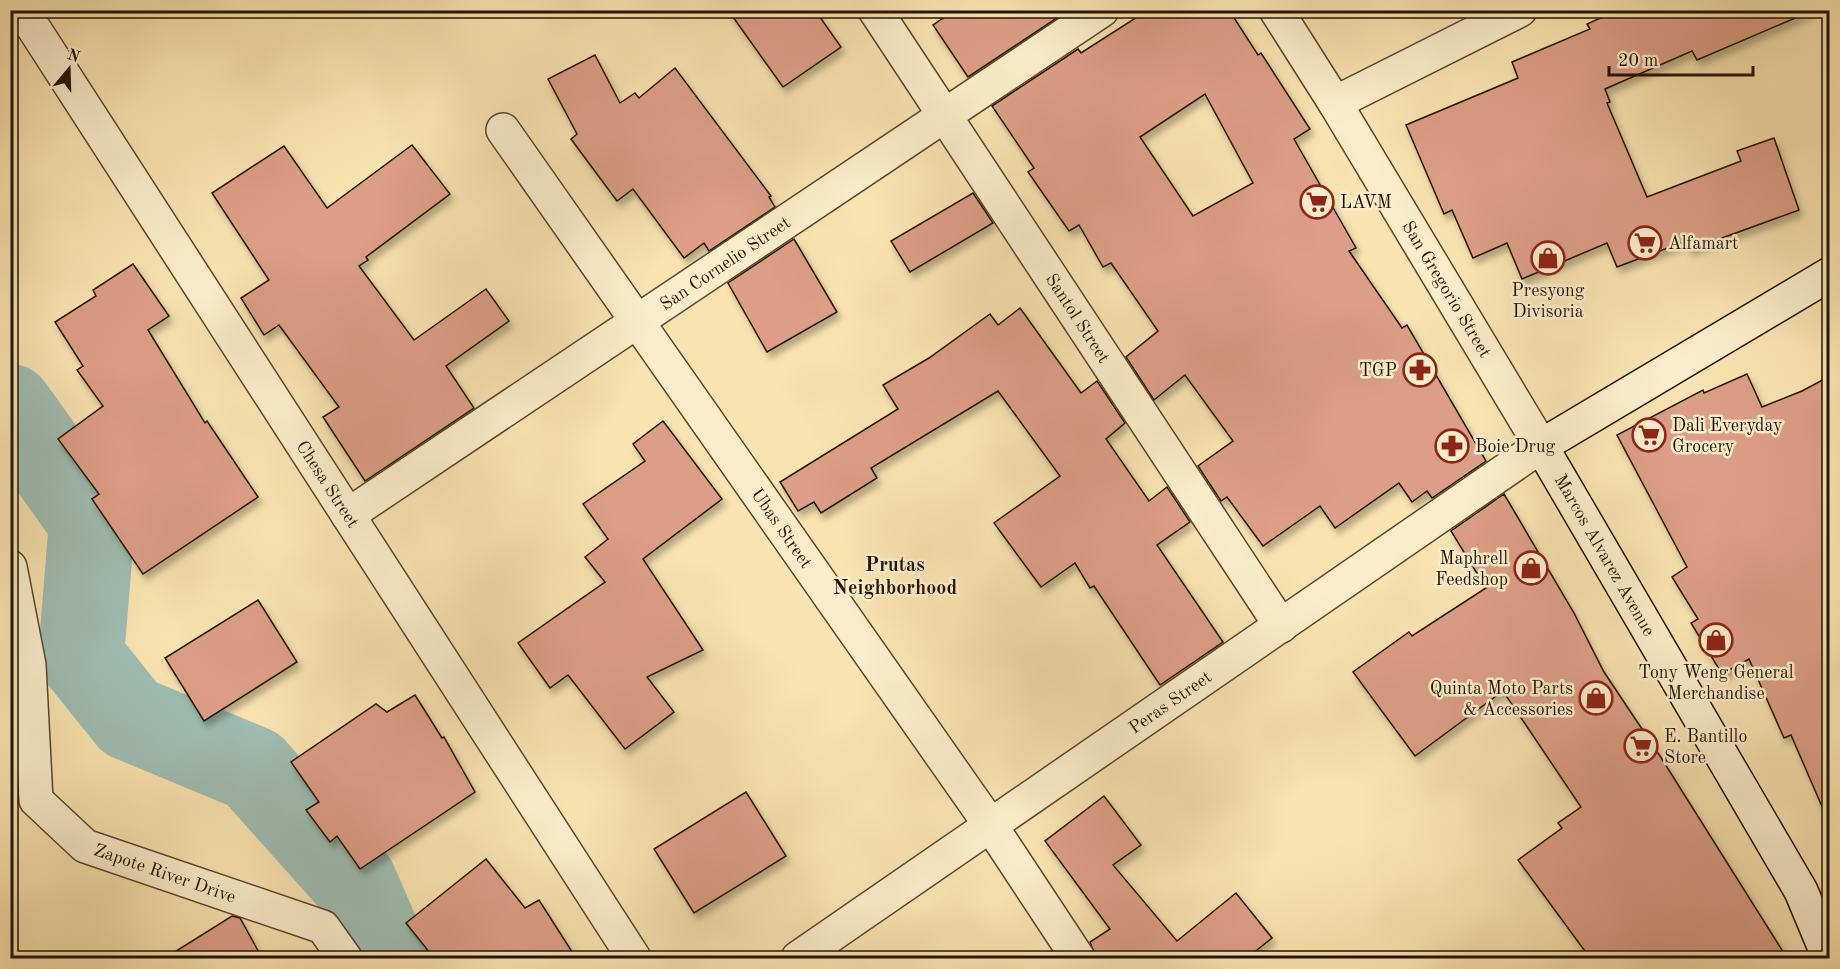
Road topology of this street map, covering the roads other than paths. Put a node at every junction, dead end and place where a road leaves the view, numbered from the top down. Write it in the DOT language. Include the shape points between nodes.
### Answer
graph roads {
  1 [pos="22,10"];
  2 [pos="875,10"];
  3 [pos="1102,10"];
  4 [pos="1276,10"];
  5 [pos="1520,10"];
  6 [pos="1335,103"];
  7 [pos="944,116"];
  8 [pos="503,130"];
  9 [pos="1830,274"];
  10 [pos="637,322"];
  11 [pos="1541,446"];
  12 [pos="348,515"];
  13 [pos="10,567"];
  14 [pos="1281,626"];
  15 [pos="991,826"];
  16 [pos="345,958"];
  17 [pos="634,958"];
  18 [pos="798,958"];
  19 [pos="1078,958"];
  20 [pos="1829,958"];
  1 -- 12 [label="street, Chesa Street"];
  2 -- 7 [label="street, Santol Street"];
  3 -- 7 [label="street, San Cornelio Street"];
  4 -- 6 [label="street, San Gregorio Street"];
  5 -- 6 [label="street"];
  6 -- 11 [label="street, San Gregorio Street"];
  7 -- 10 [label="street, San Cornelio Street"];
  7 -- 14 [label="street, Santol Street"];
  8 -- 10 [label="street, Ubas Street"];
  9 -- 11 [label="street"];
  10 -- 12 [label="street, San Cornelio Street"];
  10 -- 15 [label="street, Ubas Street"];
  11 -- 14 [label="street, Peras Street"];
  11 -- 20 [label="street, Marcos Alvarez Avenue" via="1801,891"];
  12 -- 17 [label="street, Chesa Street"];
  13 -- 16 [label="street, Zapote River Drive" via="29,665 36,800 85,846 323,927"];
  14 -- 15 [label="street, Peras Street"];
  15 -- 18 [label="street, Peras Street"];
  15 -- 19 [label="street, Ubas Street"];
}
